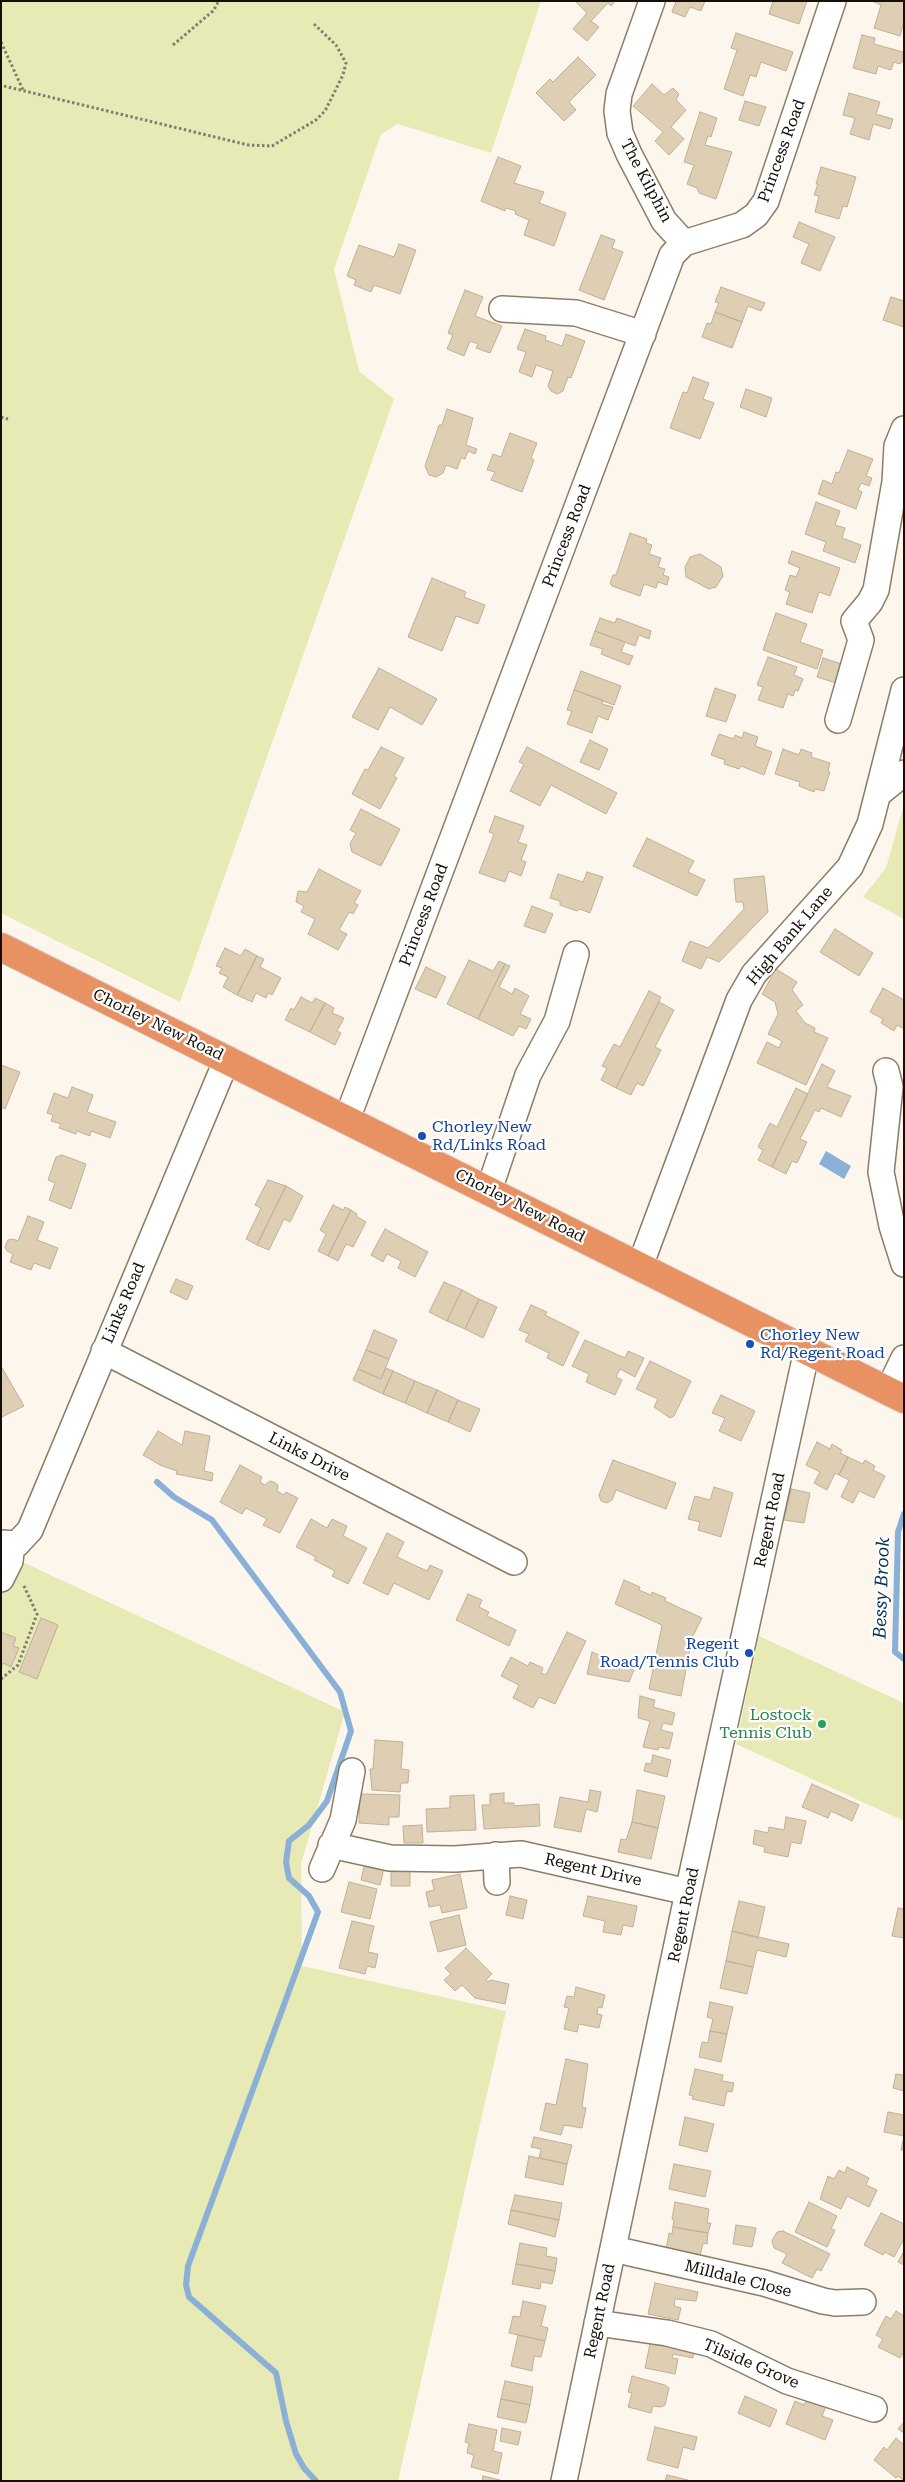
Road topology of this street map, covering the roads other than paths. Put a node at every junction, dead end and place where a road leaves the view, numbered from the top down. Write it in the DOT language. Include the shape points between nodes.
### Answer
graph roads {
  1 [pos="652,1"];
  2 [pos="833,1"];
  3 [pos="684,243"];
  4 [pos="502,309"];
  5 [pos="643,334"];
  6 [pos="904,429"];
  7 [pos="904,690"];
  8 [pos="838,720"];
  9 [pos="904,773"];
  10 [pos="878,794"];
  11 [pos="1,947"];
  12 [pos="576,954"];
  13 [pos="227,1059"];
  14 [pos="885,1067"];
  15 [pos="347,1119"];
  16 [pos="489,1190"];
  17 [pos="904,1264"];
  18 [pos="640,1266"];
  19 [pos="807,1350"];
  20 [pos="104,1351"];
  21 [pos="904,1358"];
  22 [pos="896,1395"];
  23 [pos="10,1544"];
  24 [pos="514,1562"];
  25 [pos="11,1580"];
  26 [pos="352,1771"];
  27 [pos="331,1846"];
  28 [pos="496,1855"];
  29 [pos="322,1868"];
  30 [pos="497,1882"];
  31 [pos="688,1892"];
  32 [pos="613,2249"];
  33 [pos="864,2302"];
  34 [pos="597,2323"];
  35 [pos="874,2409"];
  36 [pos="564,2481"];
  1 -- 3 [label="street, The Kilphin" via="620,94 617,110 620,133 664,222"];
  2 -- 3 [label="street, Princess Road" via="766,201 756,215 742,225"];
  3 -- 5 [label="street, Princess Road" via="672,255"];
  4 -- 5 [label="street" via="576,313"];
  5 -- 15 [label="street, Princess Road"];
  6 -- 8 [label="street" via="897,446 895,482 876,590 854,621 860,640 858,654"];
  7 -- 10 [label="street, High Bank Lane"];
  9 -- 10 [label="street"];
  10 -- 18 [label="street, High Bank Lane" via="870,824 850,867 754,974 739,1000"];
  11 -- 13 [label="highway, Chorley New Road"];
  12 -- 16 [label="street" via="557,1020 528,1075"];
  13 -- 15 [label="highway, Chorley New Road"];
  13 -- 20 [label="street, Links Road"];
  14 -- 17 [label="street" via="890,1087 881,1172"];
  15 -- 16 [label="highway, Chorley New Road"];
  16 -- 18 [label="highway, Chorley New Road"];
  18 -- 19 [label="highway, Chorley New Road"];
  19 -- 22 [label="highway, Chorley New Road"];
  19 -- 31 [label="street, Regent Road"];
  20 -- 23 [label="street, Links Road" via="30,1530"];
  20 -- 24 [label="street, Links Drive"];
  21 -- 22 [label="street"];
  23 -- 25 [label="street"];
  26 -- 27 [label="street" via="343,1820"];
  27 -- 28 [label="street, Regent Drive" via="390,1858"];
  27 -- 29 [label="street"];
  28 -- 30 [label="street"];
  28 -- 31 [label="street, Regent Drive" via="521,1854"];
  31 -- 32 [label="street, Regent Road"];
  32 -- 33 [label="street, Milldale Close" via="823,2301"];
  32 -- 34 [label="street, Regent Road"];
  34 -- 35 [label="street, Tilside Grove" via="667,2333 711,2344 787,2381"];
  34 -- 36 [label="street, Regent Road"];
}
